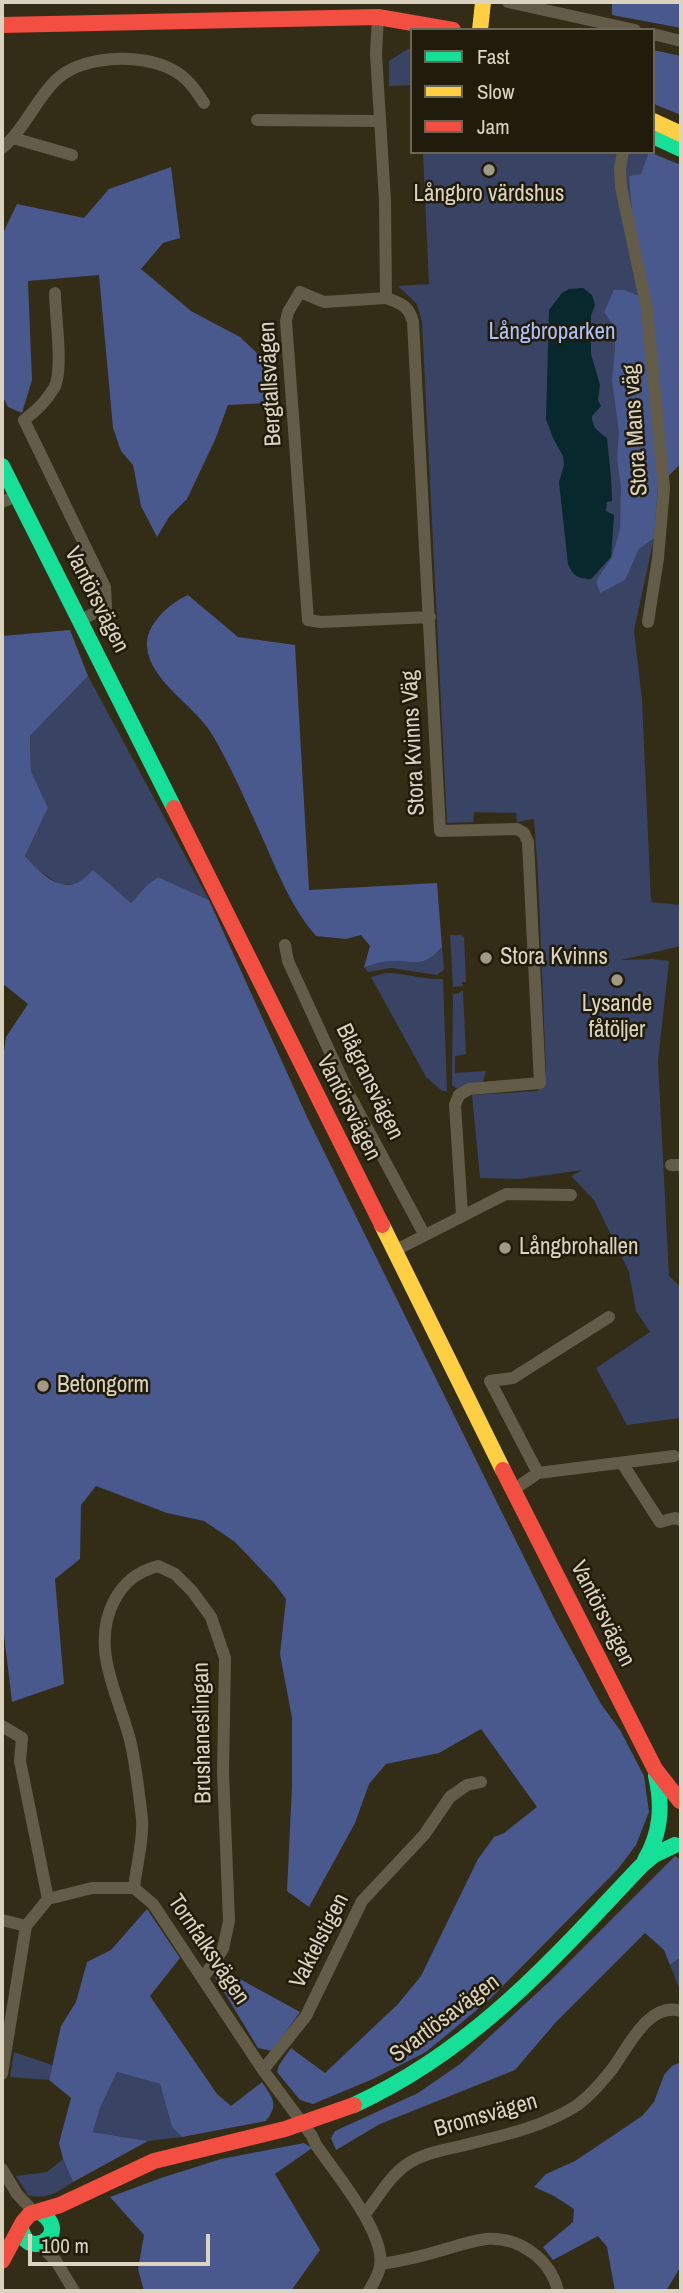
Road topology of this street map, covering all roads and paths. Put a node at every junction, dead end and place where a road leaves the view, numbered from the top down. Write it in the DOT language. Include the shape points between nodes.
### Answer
graph roads {
  1 [pos="483,2"];
  2 [pos="508,2"];
  3 [pos="377,22"];
  4 [pos="2,25"];
  5 [pos="434,28"];
  6 [pos="480,28"];
  7 [pos="626,28"];
  8 [pos="410,31"];
  9 [pos="655,34"];
  10 [pos="2,35"];
  11 [pos="681,41"];
  12 [pos="204,103"];
  13 [pos="257,120"];
  14 [pos="379,121"];
  15 [pos="655,122"];
  16 [pos="681,134"];
  17 [pos="655,137"];
  18 [pos="13,138"];
  19 [pos="2,148"];
  20 [pos="681,149"];
  21 [pos="623,154"];
  22 [pos="72,155"];
  23 [pos="55,293"];
  24 [pos="386,298"];
  25 [pos="2,466"];
  26 [pos="10,499"];
  27 [pos="430,617"];
  28 [pos="81,620"];
  29 [pos="648,622"];
  30 [pos="285,945"];
  31 [pos="571,1195"];
  32 [pos="462,1214"];
  33 [pos="424,1234"];
  34 [pos="394,1251"];
  35 [pos="608,1317"];
  36 [pos="674,1456"];
  37 [pos="622,1463"];
  38 [pos="538,1473"];
  39 [pos="513,1490"];
  40 [pos="681,1520"];
  41 [pos="2,1726"];
  42 [pos="654,1770"];
  43 [pos="481,1782"];
  44 [pos="681,1801"];
  45 [pos="660,1820"];
  46 [pos="679,1846"];
  47 [pos="641,1866"];
  48 [pos="134,1888"];
  49 [pos="48,1899"];
  50 [pos="2,1920"];
  51 [pos="26,1926"];
  52 [pos="203,1978"];
  53 [pos="681,2011"];
  54 [pos="263,2070"];
  55 [pos="2,2074"];
  56 [pos="303,2124"];
  57 [pos="2,2169"];
  58 [pos="77,2197"];
  59 [pos="365,2214"];
  60 [pos="30,2218"];
  61 [pos="43,2238"];
  62 [pos="3,2259"];
  63 [pos="381,2264"];
  64 [pos="74,2291"];
  65 [pos="369,2291"];
  66 [pos="558,2291"];
  1 -- 6 [label="street"];
  2 -- 7 [label="street"];
  3 -- 4 [label="street"];
  3 -- 5 [label="street"];
  3 -- 8 [label="street"];
  3 -- 10 [label="street"];
  3 -- 14 [label="street"];
  9 -- 11 [label="street"];
  12 -- 18 [label="street" via="192,84 149,60 94,60 57,79"];
  13 -- 14 [label="street"];
  14 -- 24 [label="street"];
  15 -- 16 [label="street"];
  17 -- 20 [label="street"];
  18 -- 19 [label="street"];
  18 -- 22 [label="street"];
  21 -- 29 [label="street, Stora Mans väg" via="621,187 647,309 664,488"];
  23 -- 28 [label="street" via="55,386 24,420 105,587 106,607"];
  24 -- 27 [label="street, Stora Kvinns Väg" via="402,303 413,322"];
  24 -- 27 [label="street, Bergtallsvägen" via="324,303 300,292 288,312 288,376 308,620"];
  25 -- 26 [label="street, Vantörsvägen"];
  26 -- 28 [label="street, Vantörsvägen"];
  27 -- 32 [label="street, Stora Kvinns Väg" via="440,831 517,830 528,842 540,1083 469,1089 459,1095 455,1105"];
  28 -- 34 [label="street, Vantörsvägen"];
  30 -- 33 [label="street, Blågransvägen" via="288,961 351,1096"];
  31 -- 32 [label="street" via="506,1194"];
  32 -- 33 [label="street"];
  33 -- 34 [label="street"];
  34 -- 39 [label="street, Vantörsvägen"];
  35 -- 38 [label="street" via="513,1378 490,1381"];
  36 -- 37 [label="street"];
  37 -- 38 [label="street"];
  37 -- 40 [label="street" via="660,1522"];
  38 -- 39 [label="street"];
  39 -- 42 [label="street, Vantörsvägen"];
  41 -- 49 [label="street" via="22,1738 19,1761"];
  42 -- 44 [label="street, Vantörsvägen"];
  42 -- 45 [label="street, Vantörsvägen"];
  43 -- 54 [label="street, Vaktelstigen" via="467,1784 450,1797 425,1835 362,1901 306,2015"];
  44 -- 45 [label="street" via="669,1805"];
  45 -- 46 [label="street" via="664,1837"];
  45 -- 47 [label="street, Svartlösavägen"];
  46 -- 47 [label="street, Svartlösavägen" via="657,1853"];
  47 -- 56 [label="street, Svartlösavägen" via="533,1979 467,2037 408,2078 358,2104"];
  48 -- 49 [label="street, Tornfalksvägen" via="92,1888"];
  48 -- 52 [label="street, Tornfalksvägen" via="153,1903"];
  48 -- 52 [label="street, Brushaneslingan" via="142,1822 130,1741 106,1666 103,1639 108,1611 121,1588 138,1572 158,1566 175,1574 211,1617 225,1658 223,1772 229,1921 223,1949"];
  49 -- 51 [label="street"];
  50 -- 51 [label="street"];
  51 -- 55 [label="street"];
  52 -- 54 [label="street, Tornfalksvägen"];
  53 -- 59 [label="street, Bromsvägen" via="659,2012 642,2026 587,2098 557,2118 412,2161"];
  54 -- 56 [label="street, Tornfalksvägen"];
  56 -- 58 [label="street, Svartlösavägen" via="151,2162"];
  56 -- 59 [label="street, Tornfalksvägen"];
  57 -- 60 [label="street"];
  58 -- 60 [label="street, Svartlösavägen"];
  58 -- 61 [label="street, Svartlösavägen"];
  59 -- 63 [label="street, Tornfalksvägen"];
  60 -- 61 [label="street" via="46,2215"];
  60 -- 61 [label="street" via="24,2239"];
  60 -- 62 [label="street, Svartlösavägen"];
  61 -- 62 [label="street, Svartlösavägen"];
  61 -- 64 [label="street"];
  63 -- 65 [label="street"];
  63 -- 66 [label="street" via="496,2239 538,2257"];
}
